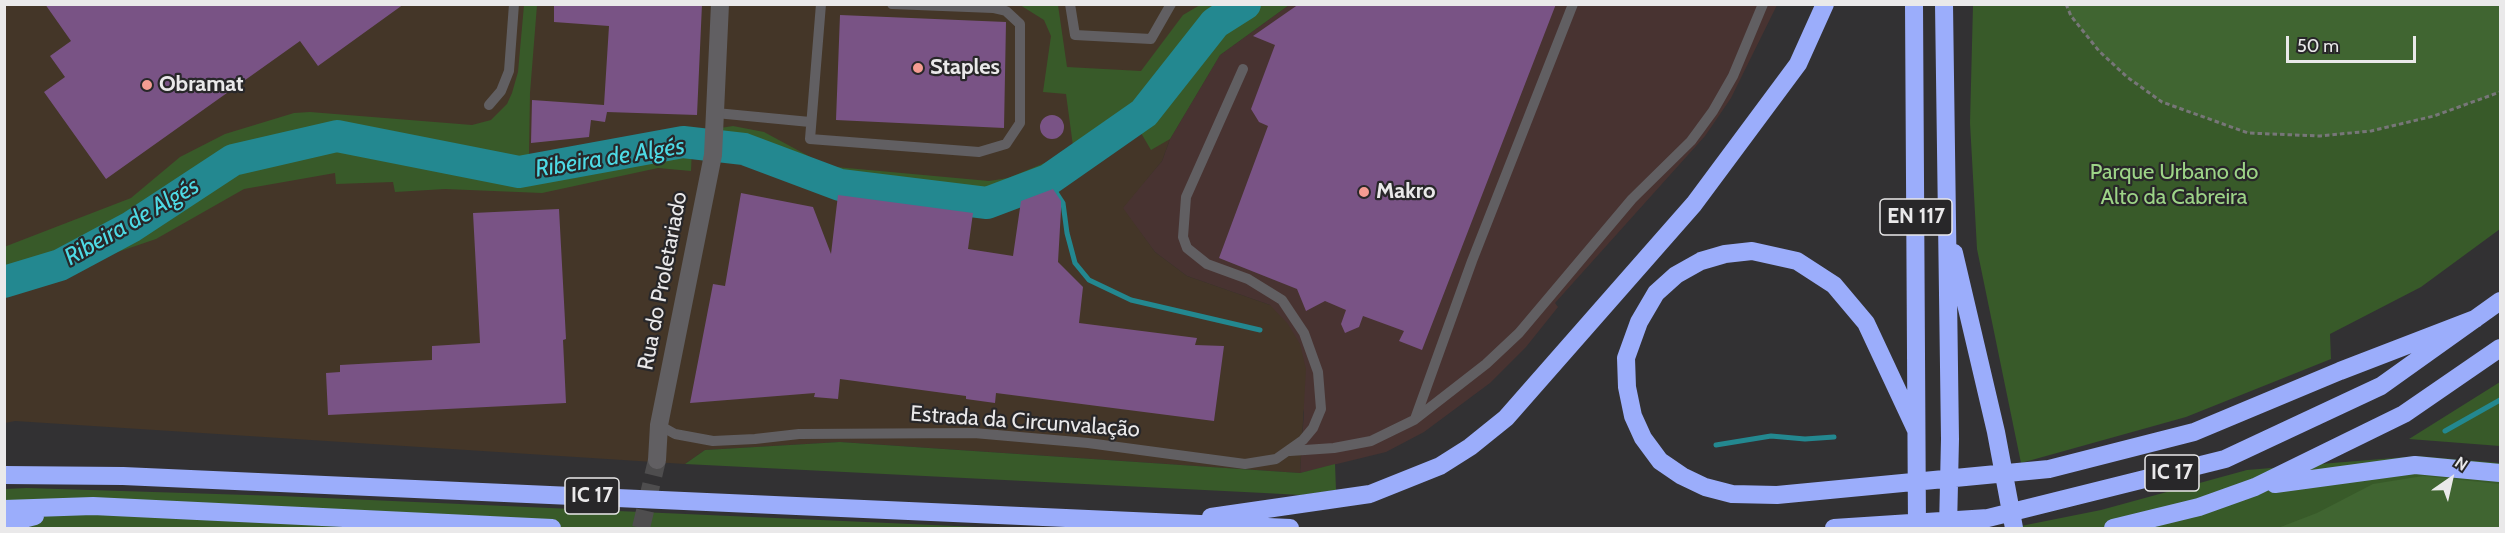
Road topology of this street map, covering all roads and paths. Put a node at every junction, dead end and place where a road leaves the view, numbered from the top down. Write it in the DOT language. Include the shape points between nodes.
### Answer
graph roads {
  1 [pos="514,4"];
  2 [pos="720,4"];
  3 [pos="820,4"];
  4 [pos="892,4"];
  5 [pos="1070,4"];
  6 [pos="1171,4"];
  7 [pos="1573,4"];
  8 [pos="1763,4"];
  9 [pos="1825,4"];
  10 [pos="1914,4"];
  11 [pos="1944,4"];
  12 [pos="2066,4"];
  13 [pos="1243,69"];
  14 [pos="2500,92"];
  15 [pos="489,105"];
  16 [pos="716,119"];
  17 [pos="810,122"];
  18 [pos="1945,216"];
  19 [pos="2500,301"];
  20 [pos="2475,319"];
  21 [pos="2500,348"];
  22 [pos="1414,420"];
  23 [pos="659,425"];
  24 [pos="1916,434"];
  25 [pos="1290,451"];
  26 [pos="657,460"];
  27 [pos="2500,474"];
  28 [pos="4,475"];
  29 [pos="2255,487"];
  30 [pos="76,507"];
  31 [pos="4,509"];
  32 [pos="1180,522"];
  33 [pos="4,524"];
  34 [pos="552,528"];
  35 [pos="1290,528"];
  36 [pos="1834,528"];
  37 [pos="1917,528"];
  38 [pos="1948,528"];
  39 [pos="2014,528"];
  40 [pos="2112,528"];
  1 -- 15 [label="lane" via="509,71 501,91"];
  2 -- 16 [label="street, Rua do Proletariado"];
  3 -- 17 [label="lane"];
  4 -- 17 [label="lane" via="993,8 1014,16 1020,24 1021,88 1020,123 1015,135 1006,144 979,152 810,139"];
  5 -- 6 [label="lane" via="1075,35 1151,39"];
  7 -- 22 [label="lane"];
  8 -- 22 [label="lane" via="1733,76 1691,141 1632,199 1519,333"];
  9 -- 32 [label="highway" via="1798,64 1694,204 1541,380 1470,447 1413,479 1370,494"];
  10 -- 24 [label="highway, EN 117"];
  11 -- 18 [label="highway, EN 117"];
  12 -- 14 [label="path" via="2099,51 2127,78 2162,102 2248,134 2320,136 2371,131 2434,116"];
  13 -- 25 [label="lane" via="1186,197 1183,237 1187,248 1207,264 1248,279 1282,300 1304,333 1318,372 1321,409 1312,428"];
  16 -- 17 [label="lane"];
  16 -- 23 [label="street, Rua do Proletariado" via="713,155"];
  18 -- 38 [label="highway, EN 117"];
  18 -- 39 [label="highway" via="1996,432"];
  19 -- 20 [label="highway, IC 17"];
  20 -- 24 [label="highway" via="2340,370 2194,432 2049,468 1778,495 1732,494 1705,487 1660,461 1633,416 1626,358 1639,322 1656,293 1676,275 1701,261 1725,254 1752,251 1797,261 1834,285 1866,323"];
  20 -- 36 [label="highway, IC 17" via="2381,386 2225,459 1988,518"];
  21 -- 29 [label="highway, IC 17" via="2404,414"];
  22 -- 25 [label="lane" via="1371,441"];
  23 -- 25 [label="lane, Estrada da Circunvalação" via="675,434 713,441 822,433 974,433 1088,443 1245,464 1276,459"];
  23 -- 26 [label="street, Rua do Proletariado"];
  24 -- 37 [label="highway, EN 117"];
  27 -- 29 [label="highway" via="2415,465"];
  28 -- 32 [label="highway, IC 17" via="123,476"];
  29 -- 40 [label="highway, IC 17" via="2199,507"];
  30 -- 31 [label="highway, IC 17"];
  30 -- 33 [label="highway"];
  30 -- 34 [label="highway, IC 17"];
  32 -- 35 [label="highway, IC 17"];
}
